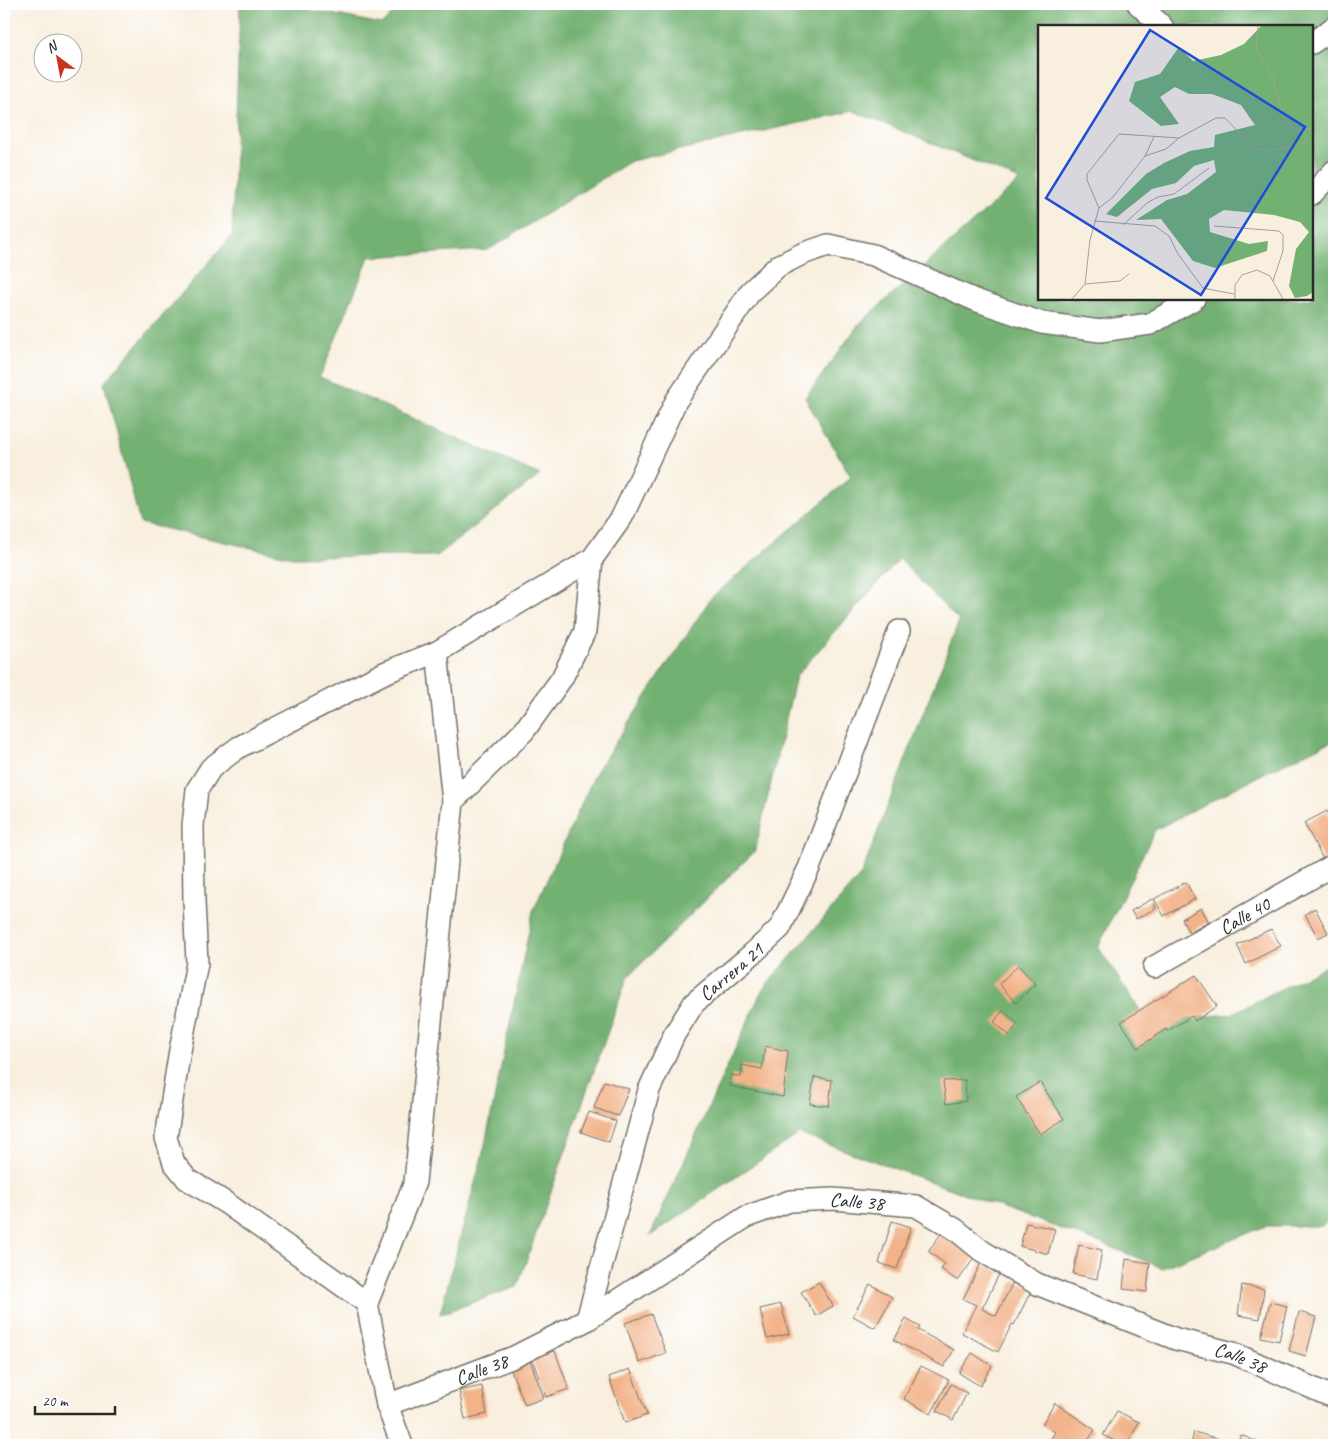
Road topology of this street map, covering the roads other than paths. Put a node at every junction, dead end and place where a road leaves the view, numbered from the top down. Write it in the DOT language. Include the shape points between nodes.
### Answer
graph roads {
  1 [pos="1138,4"];
  2 [pos="1161,25"];
  3 [pos="1334,171"];
  4 [pos="1313,193"];
  5 [pos="1192,300"];
  6 [pos="592,559"];
  7 [pos="899,631"];
  8 [pos="437,652"];
  9 [pos="453,801"];
  10 [pos="1334,865"];
  11 [pos="1154,967"];
  12 [pos="367,1303"];
  13 [pos="587,1320"];
  14 [pos="1334,1395"];
  15 [pos="387,1405"];
  16 [pos="402,1445"];
  1 -- 2 [label="street"];
  3 -- 4 [label="street"];
  5 -- 6 [label="street" via="1150,324 1100,331 1042,323 975,300 873,255 828,245 802,254 778,266 751,291 676,401 622,517"];
  6 -- 8 [label="street"];
  6 -- 9 [label="street" via="584,632 562,678 524,731"];
  7 -- 13 [label="street, Carrera 21" via="809,868 780,928 694,1003 674,1034 650,1090"];
  8 -- 9 [label="street"];
  8 -- 12 [label="street" via="384,673 239,747 211,768 197,790 193,825 197,963 166,1138 174,1163 187,1179"];
  9 -- 12 [label="street" via="415,1182"];
  10 -- 11 [label="street, Calle 40"];
  12 -- 15 [label="street"];
  13 -- 14 [label="street, Calle 38" via="746,1217 790,1201 833,1199 916,1206 1037,1284 1176,1339 1233,1353"];
  13 -- 15 [label="street, Calle 38" via="514,1357"];
  15 -- 16 [label="street"];
}
